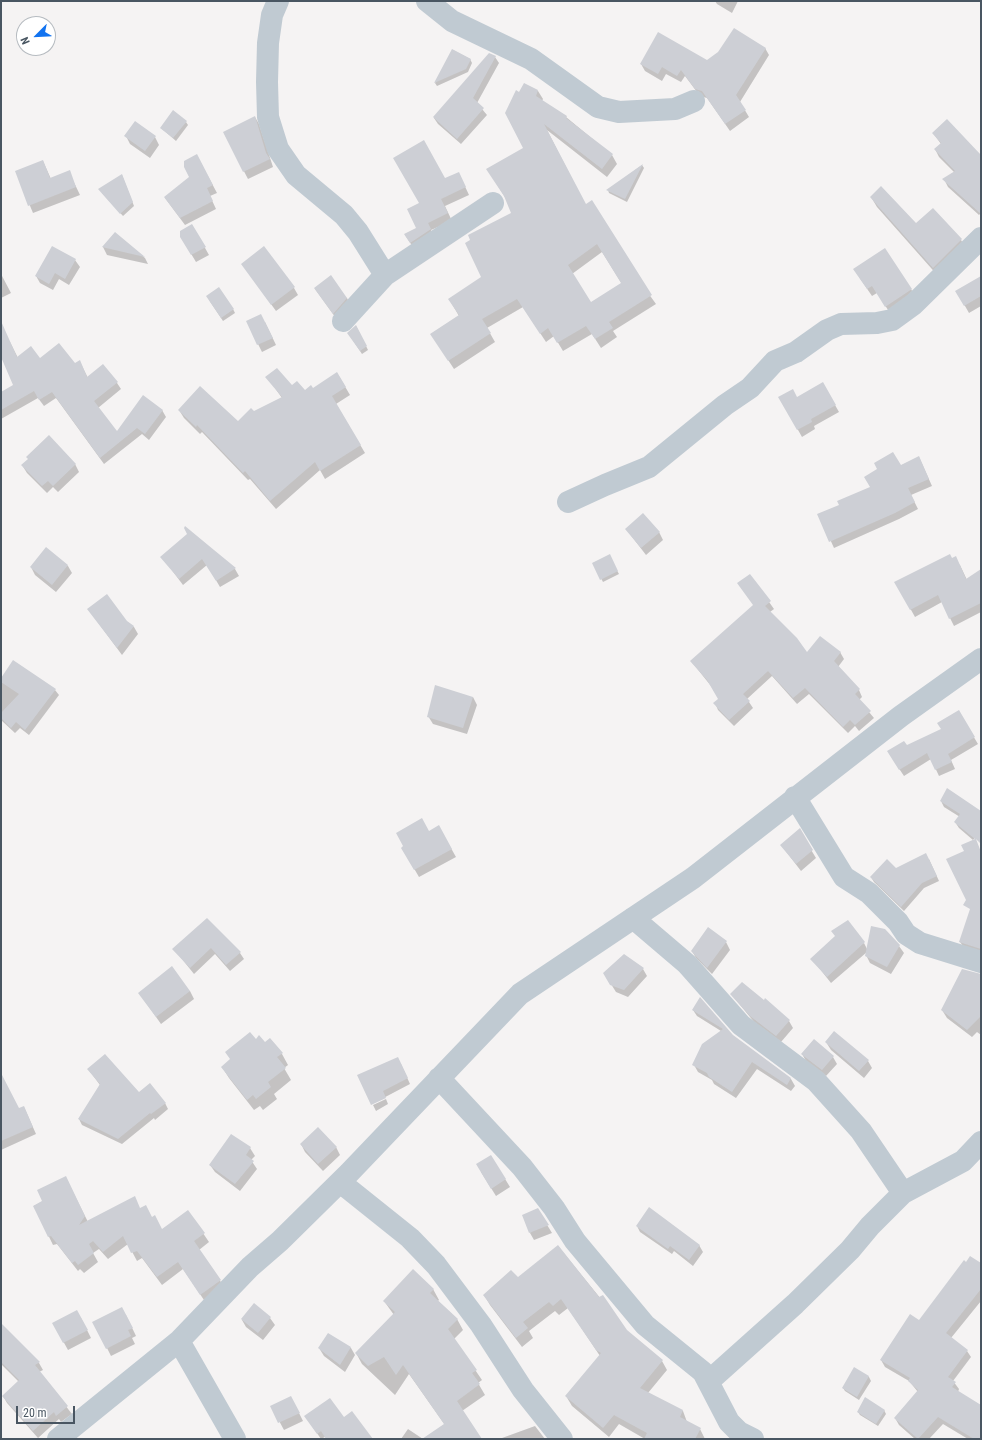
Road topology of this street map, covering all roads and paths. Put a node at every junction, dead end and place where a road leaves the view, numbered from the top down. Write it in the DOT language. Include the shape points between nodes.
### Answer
graph roads {
  1 [pos="278,1"];
  2 [pos="427,1"];
  3 [pos="694,101"];
  4 [pos="493,203"];
  5 [pos="981,238"];
  6 [pos="385,275"];
  7 [pos="343,321"];
  8 [pos="568,502"];
  9 [pos="981,659"];
  10 [pos="795,797"];
  11 [pos="633,918"];
  12 [pos="981,962"];
  13 [pos="439,1078"];
  14 [pos="981,1142"];
  15 [pos="340,1182"];
  16 [pos="903,1193"];
  17 [pos="179,1341"];
  18 [pos="709,1381"];
  19 [pos="739,1437"];
  20 [pos="58,1439"];
  21 [pos="235,1439"];
  22 [pos="562,1439"];
  1 -- 6 [label="street" via="272,15 268,43 267,82 268,117 278,149 296,175 344,215"];
  2 -- 3 [label="street" via="452,21 531,59 598,107 619,112 675,109"];
  4 -- 6 [label="street"];
  5 -- 8 [label="street" via="914,304 892,320 841,324 827,330 796,352 775,361 750,388 724,405 649,467"];
  6 -- 7 [label="street"];
  9 -- 10 [label="street"];
  10 -- 11 [label="street" via="692,878"];
  10 -- 12 [label="street" via="844,877 874,898 906,934 920,943"];
  11 -- 13 [label="street" via="520,994"];
  11 -- 16 [label="street" via="687,964 741,1025 816,1081 861,1131"];
  13 -- 15 [label="street"];
  13 -- 18 [label="street" via="522,1167 554,1208 575,1241 645,1325 697,1365"];
  14 -- 16 [label="street" via="963,1161"];
  15 -- 17 [label="street" via="250,1267"];
  15 -- 22 [label="street" via="410,1238 436,1265 481,1325 523,1390"];
  16 -- 18 [label="street" via="800,1299"];
  17 -- 20 [label="street"];
  17 -- 21 [label="street"];
  18 -- 19 [label="street"];
}
